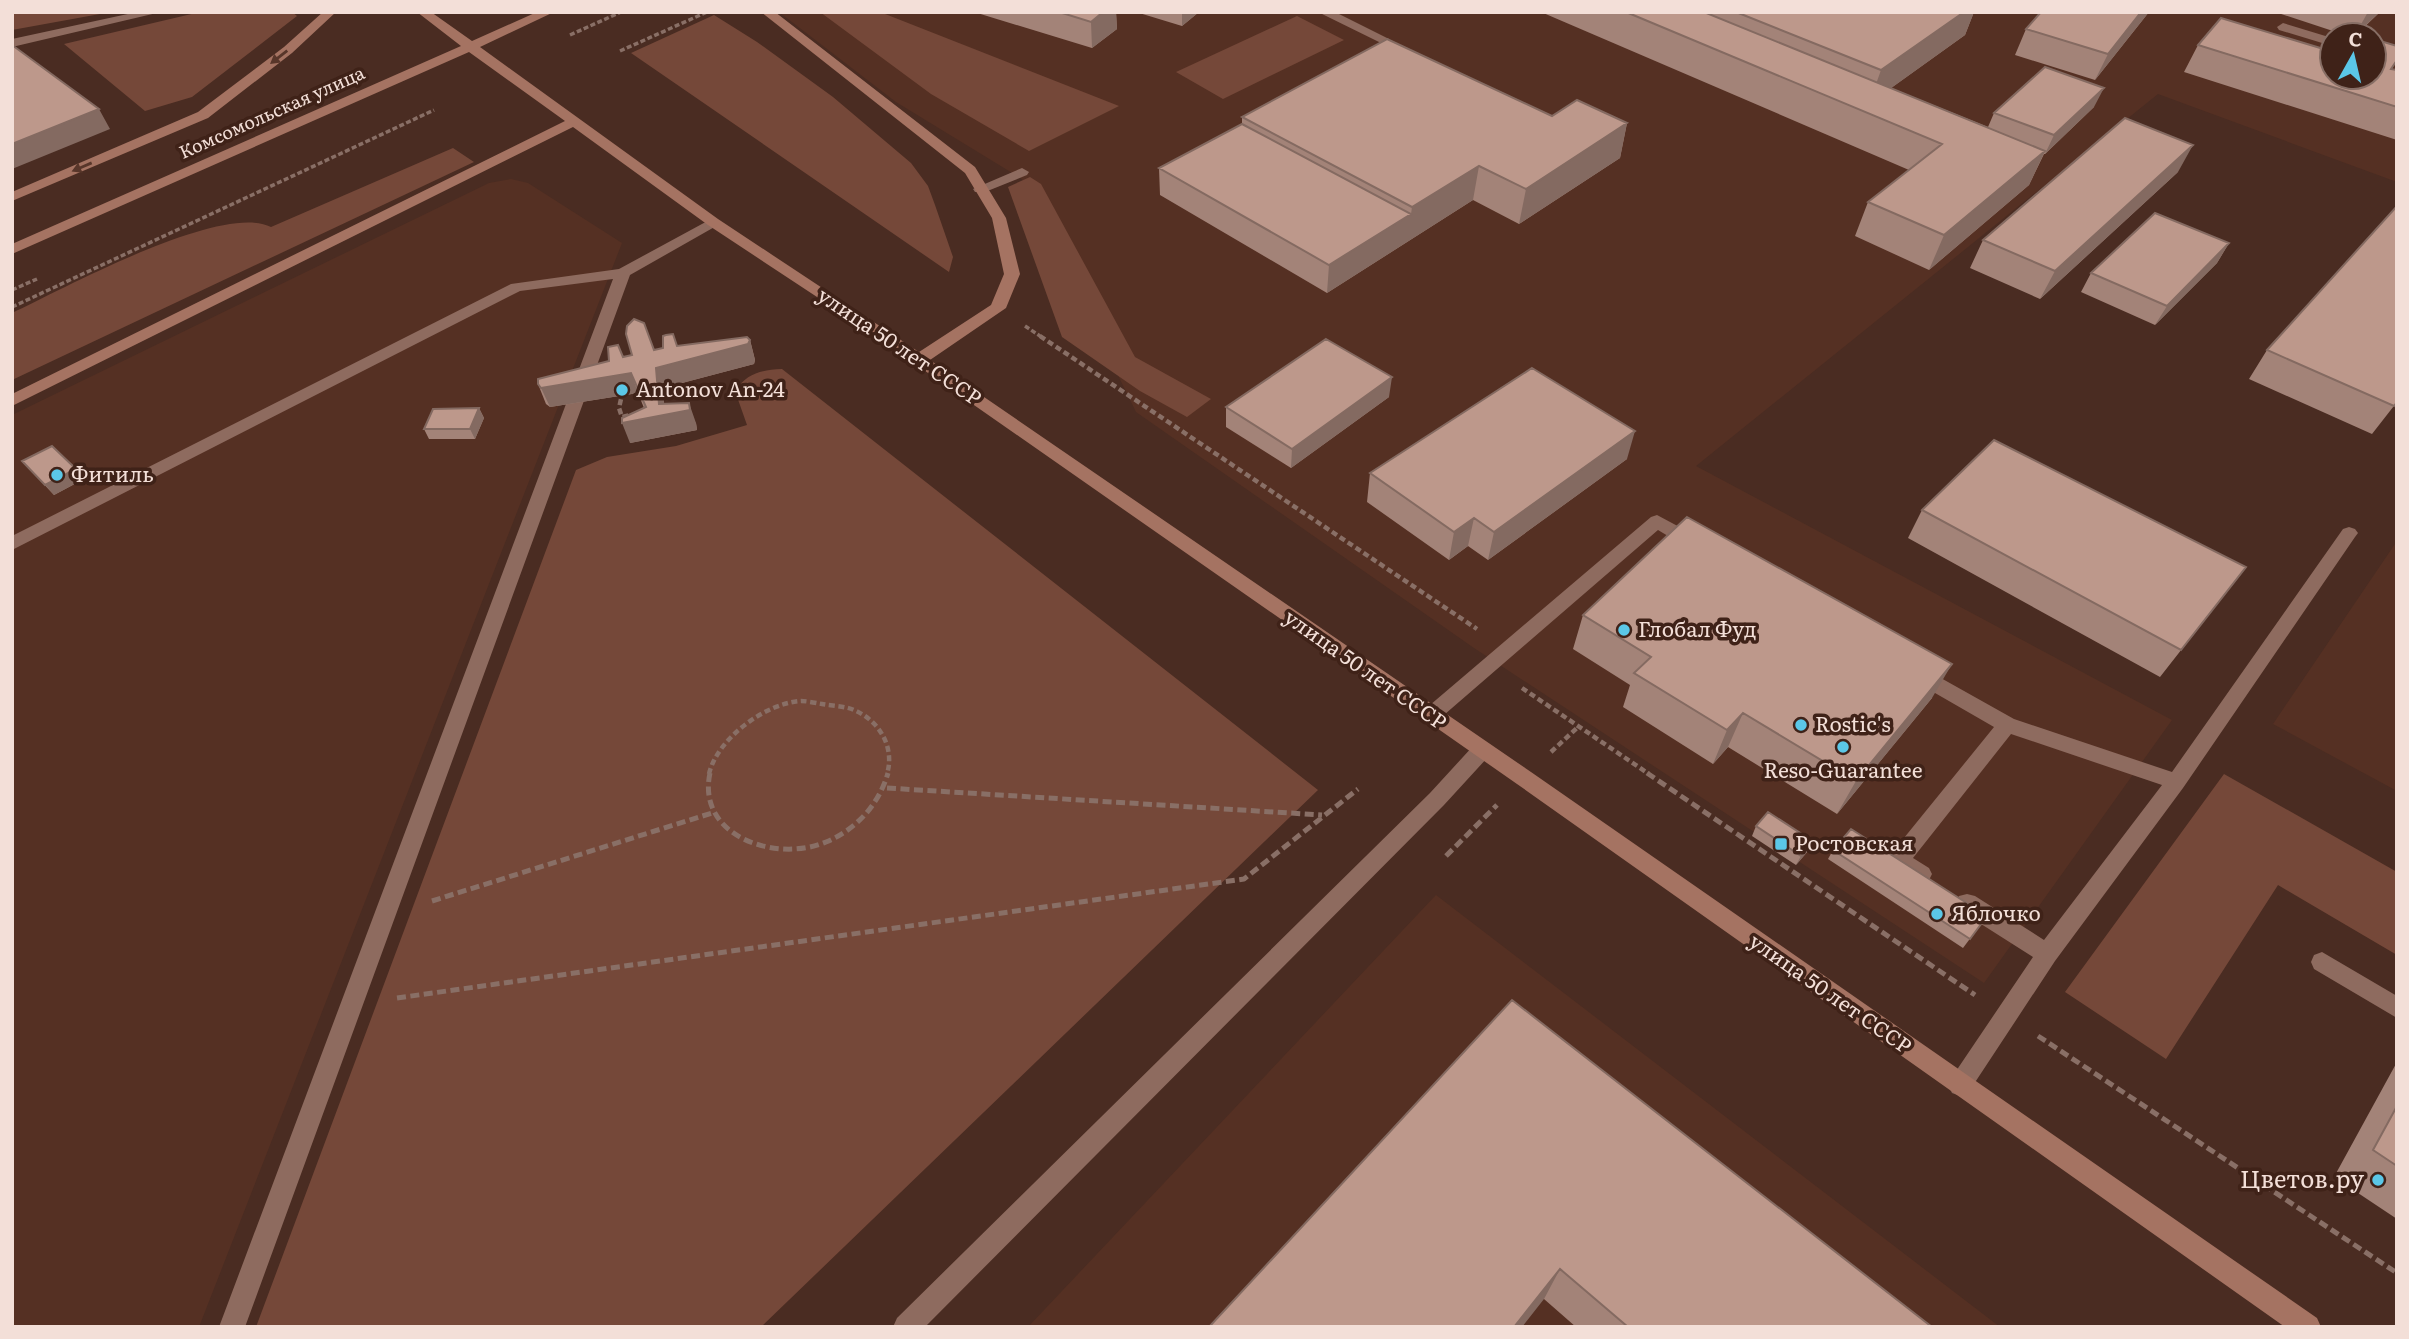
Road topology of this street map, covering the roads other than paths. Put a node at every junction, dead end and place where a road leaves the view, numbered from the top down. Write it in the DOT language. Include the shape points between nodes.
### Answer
graph roads {
  1 [pos="155,12"];
  2 [pos="330,12"];
  3 [pos="423,12"];
  4 [pos="548,12"];
  5 [pos="766,12"];
  6 [pos="1324,12"];
  7 [pos="2283,27"];
  8 [pos="2318,38"];
  9 [pos="1383,39"];
  10 [pos="12,43"];
  11 [pos="573,122"];
  12 [pos="1022,172"];
  13 [pos="980,189"];
  14 [pos="12,197"];
  15 [pos="713,222"];
  16 [pos="12,250"];
  17 [pos="622,272"];
  18 [pos="918,360"];
  19 [pos="12,401"];
  20 [pos="2349,533"];
  21 [pos="12,544"];
  22 [pos="1705,549"];
  23 [pos="1898,662"];
  24 [pos="1430,716"];
  25 [pos="2007,725"];
  26 [pos="1481,751"];
  27 [pos="2176,782"];
  28 [pos="1933,882"];
  29 [pos="1956,896"];
  30 [pos="2047,954"];
  31 [pos="2322,962"];
  32 [pos="2397,1008"];
  33 [pos="1960,1085"];
  34 [pos="232,1327"];
  35 [pos="906,1327"];
  36 [pos="2308,1327"];
  1 -- 10 [label="lane"];
  2 -- 14 [label="main road, one-way" via="203,115"];
  3 -- 11 [label="main road, улица 50 лет СССР"];
  4 -- 16 [label="main road, Комсомольская улица"];
  5 -- 13 [label="main road" via="948,150 970,170"];
  6 -- 9 [label="lane"];
  7 -- 8 [label="lane"];
  11 -- 15 [label="main road, улица 50 лет СССР"];
  11 -- 19 [label="main road"];
  12 -- 13 [label="lane"];
  13 -- 18 [label="main road" via="999,218 1012,274 998,308"];
  15 -- 17 [label="lane"];
  15 -- 18 [label="main road, улица 50 лет СССР"];
  17 -- 21 [label="lane" via="516,287"];
  17 -- 34 [label="lane"];
  18 -- 24 [label="main road, улица 50 лет СССР"];
  20 -- 27 [label="lane"];
  22 -- 24 [label="lane" via="1657,521"];
  23 -- 25 [label="lane"];
  24 -- 26 [label="main road, улица 50 лет СССР"];
  25 -- 27 [label="lane"];
  25 -- 28 [label="lane" via="1899,860"];
  26 -- 33 [label="main road, улица 50 лет СССР"];
  26 -- 35 [label="lane"];
  27 -- 30 [label="lane"];
  29 -- 30 [label="lane"];
  30 -- 33 [label="lane"];
  31 -- 32 [label="lane"];
  33 -- 36 [label="main road, улица 50 лет СССР"];
}
